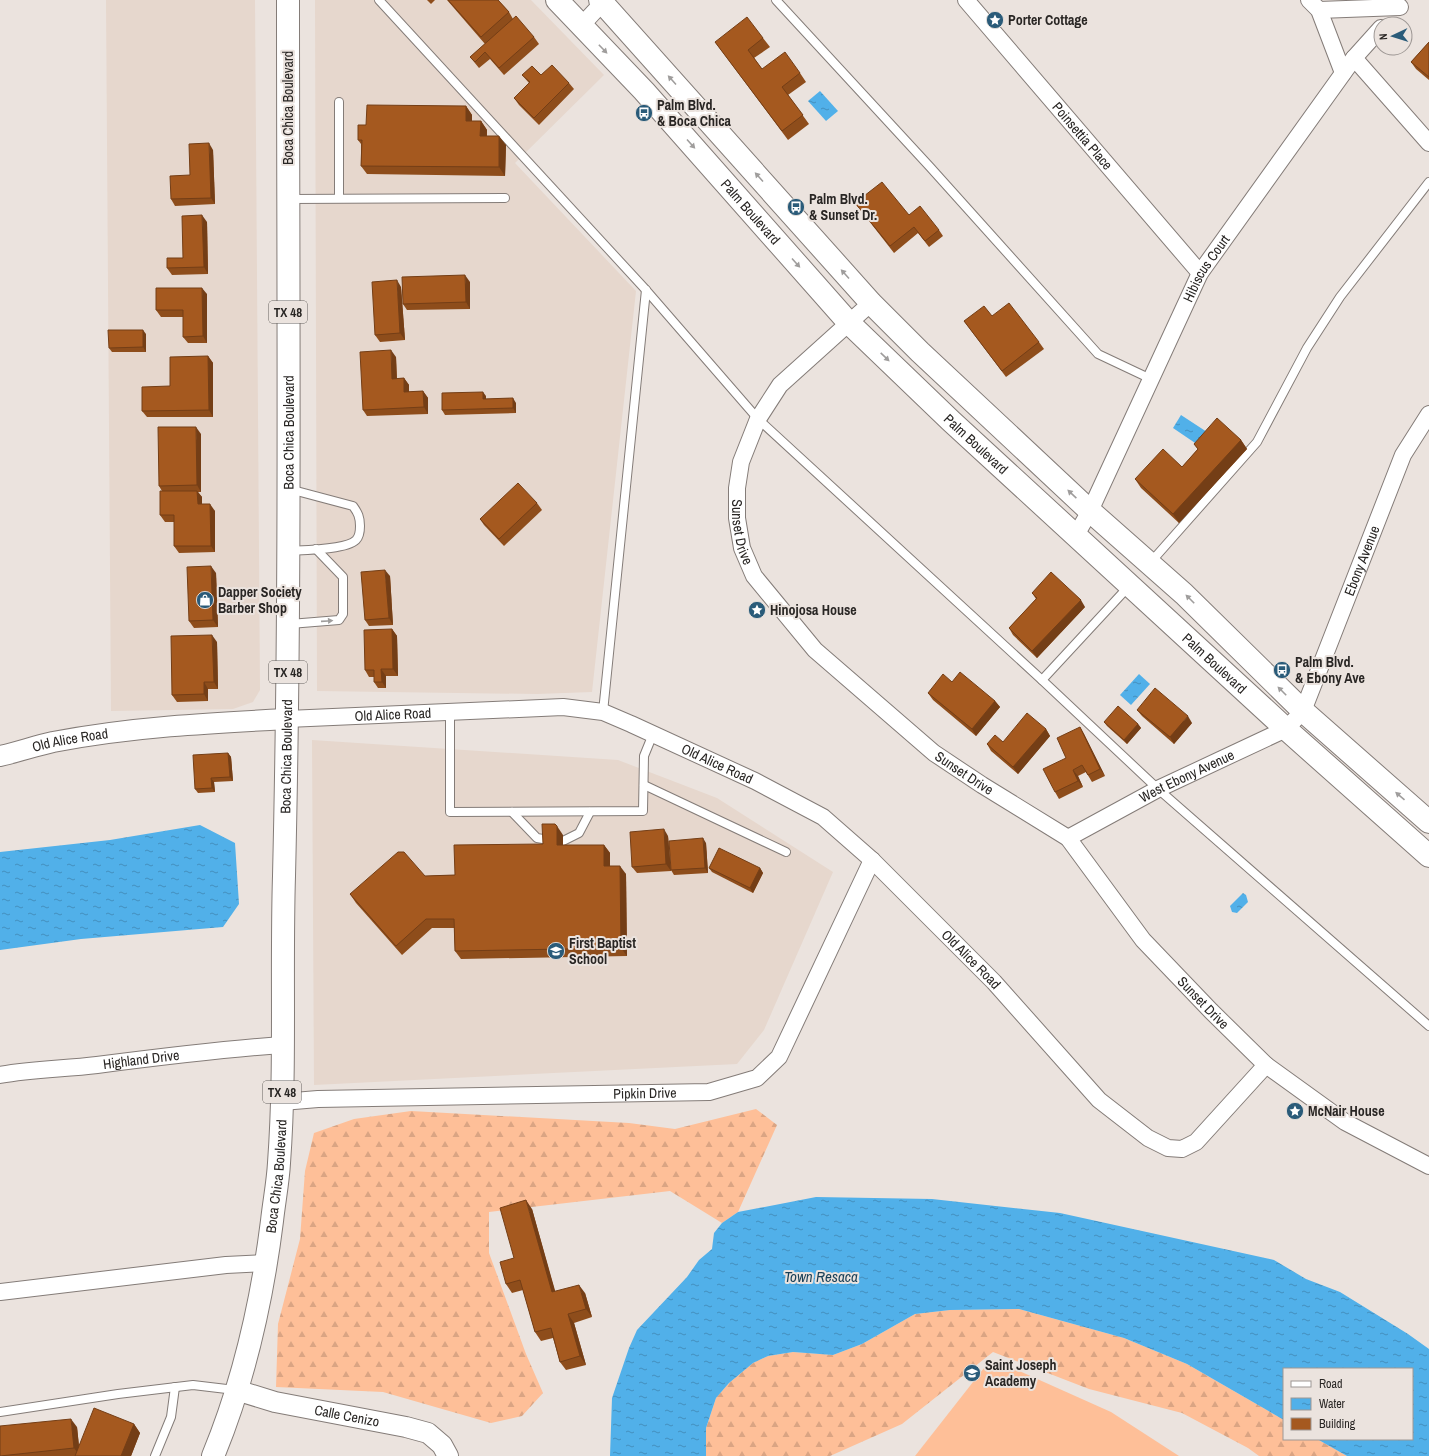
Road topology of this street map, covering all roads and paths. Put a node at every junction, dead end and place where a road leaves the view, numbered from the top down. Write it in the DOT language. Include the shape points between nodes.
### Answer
graph roads {
  1 [pos="288,0"];
  2 [pos="379,0"];
  3 [pos="557,0"];
  4 [pos="776,0"];
  5 [pos="966,0"];
  6 [pos="603,1"];
  7 [pos="1403,4"];
  8 [pos="1314,5"];
  9 [pos="1392,16"];
  10 [pos="581,26"];
  11 [pos="1373,37"];
  12 [pos="1354,58"];
  13 [pos="1343,73"];
  14 [pos="339,102"];
  15 [pos="1429,143"];
  16 [pos="1429,182"];
  17 [pos="339,198"];
  18 [pos="505,198"];
  19 [pos="288,199"];
  20 [pos="1200,273"];
  21 [pos="646,290"];
  22 [pos="871,303"];
  23 [pos="849,323"];
  24 [pos="1151,379"];
  25 [pos="1429,414"];
  26 [pos="758,419"];
  27 [pos="288,489"];
  28 [pos="1090,511"];
  29 [pos="1076,535"];
  30 [pos="316,549"];
  31 [pos="288,551"];
  32 [pos="1150,563"];
  33 [pos="1130,585"];
  34 [pos="288,624"];
  35 [pos="1042,680"];
  36 [pos="1303,711"];
  37 [pos="450,712"];
  38 [pos="603,712"];
  39 [pos="287,719"];
  40 [pos="1286,729"];
  41 [pos="652,734"];
  42 [pos="0,756"];
  43 [pos="644,785"];
  44 [pos="1158,789"];
  45 [pos="512,812"];
  46 [pos="590,812"];
  47 [pos="1429,822"];
  48 [pos="1068,838"];
  49 [pos="549,840"];
  50 [pos="563,841"];
  51 [pos="786,852"];
  52 [pos="1429,856"];
  53 [pos="872,860"];
  54 [pos="1429,1026"];
  55 [pos="283,1045"];
  56 [pos="1266,1065"];
  57 [pos="0,1075"];
  58 [pos="282,1102"];
  59 [pos="1429,1166"];
  60 [pos="267,1263"];
  61 [pos="0,1292"];
  62 [pos="175,1387"];
  63 [pos="236,1390"];
  64 [pos="0,1412"];
  65 [pos="155,1456"];
  66 [pos="213,1456"];
  67 [pos="448,1456"];
  1 -- 19 [label="main road, Boca Chica Boulevard / TX 48"];
  2 -- 21 [label="lane"];
  3 -- 10 [label="main road, Palm Boulevard"];
  4 -- 24 [label="lane" via="1098,354"];
  5 -- 20 [label="street, Poinsettia Place"];
  6 -- 10 [label="street"];
  22 -- 6 [label="main road, Palm Boulevard, one-way"];
  7 -- 8 [label="street"];
  7 -- 9 [label="street"];
  8 -- 13 [label="street"];
  10 -- 23 [label="main road, Palm Boulevard, one-way" via="644,91"];
  11 -- 12 [label="street, Hibiscus Court"];
  12 -- 13 [label="street, Hibiscus Court"];
  12 -- 15 [label="street"];
  13 -- 20 [label="street, Hibiscus Court"];
  14 -- 17 [label="lane"];
  16 -- 32 [label="lane" via="1340,297 1307,348 1257,442"];
  17 -- 18 [label="lane"];
  17 -- 19 [label="lane"];
  19 -- 27 [label="main road, Boca Chica Boulevard / TX 48"];
  20 -- 24 [label="street, Hibiscus Court"];
  21 -- 26 [label="lane"];
  21 -- 38 [label="lane"];
  22 -- 23 [label="street, Sunset Drive"];
  28 -- 22 [label="main road, Palm Boulevard, one-way"];
  23 -- 26 [label="street, Sunset Drive" via="780,385"];
  23 -- 29 [label="main road, Palm Boulevard, one-way" via="951,421"];
  24 -- 28 [label="street, Hibiscus Court"];
  25 -- 36 [label="street, Ebony Avenue" via="1403,455"];
  26 -- 35 [label="lane"];
  26 -- 48 [label="street, Sunset Drive" via="741,462 737,488 737,518 742,548 754,576 815,650 934,753"];
  27 -- 30 [label="lane" via="353,506 358,513 360,531 356,540 345,546"];
  27 -- 31 [label="main road, Boca Chica Boulevard / TX 48"];
  28 -- 29 [label="street, Hibiscus Court"];
  28 -- 32 [label="main road, Palm Boulevard"];
  29 -- 33 [label="main road, Palm Boulevard"];
  30 -- 31 [label="lane"];
  34 -- 30 [label="lane, one-way" via="339,620 343,614 343,577"];
  31 -- 34 [label="main road, Boca Chica Boulevard / TX 48"];
  36 -- 32 [label="main road, Palm Boulevard, one-way"];
  33 -- 35 [label="lane"];
  33 -- 40 [label="main road, Palm Boulevard"];
  34 -- 39 [label="main road, Boca Chica Boulevard / TX 48"];
  35 -- 44 [label="lane"];
  36 -- 40 [label="street, West Ebony Avenue"];
  47 -- 36 [label="main road, Palm Boulevard, one-way"];
  37 -- 38 [label="street, Old Alice Road" via="563,707"];
  37 -- 39 [label="street, Old Alice Road"];
  37 -- 45 [label="lane" via="450,812"];
  38 -- 41 [label="street, Old Alice Road"];
  39 -- 42 [label="street, Old Alice Road" via="135,730 52,742"];
  39 -- 55 [label="main road, Boca Chica Boulevard / TX 48"];
  40 -- 44 [label="street, West Ebony Avenue"];
  40 -- 52 [label="main road, Palm Boulevard"];
  41 -- 43 [label="lane" via="644,756"];
  41 -- 53 [label="street, Old Alice Road" via="755,781 823,817"];
  43 -- 46 [label="lane" via="643,811"];
  43 -- 51 [label="lane"];
  44 -- 48 [label="street, West Ebony Avenue"];
  44 -- 54 [label="lane"];
  45 -- 46 [label="lane"];
  45 -- 49 [label="lane" via="537,838"];
  46 -- 50 [label="lane" via="578,833"];
  48 -- 56 [label="street, Sunset Drive" via="1143,940 1211,1012"];
  53 -- 56 [label="street, Old Alice Road" via="994,982 1100,1100 1148,1138 1168,1148 1182,1149 1196,1142"];
  53 -- 58 [label="street, Pipkin Drive" via="779,1057 757,1078 709,1092 318,1099"];
  55 -- 57 [label="street, Highland Drive" via="244,1047 74,1068 27,1070"];
  55 -- 58 [label="main road, Boca Chica Boulevard / TX 48"];
  56 -- 59 [label="street, Sunset Drive" via="1345,1122"];
  58 -- 60 [label="main road, Boca Chica Boulevard / TX 48" via="279,1165"];
  60 -- 61 [label="street" via="226,1265"];
  60 -- 63 [label="main road, Boca Chica Boulevard / TX 48" via="257,1314"];
  62 -- 63 [label="lane" via="193,1385"];
  62 -- 64 [label="lane"];
  62 -- 65 [label="lane" via="171,1417"];
  63 -- 66 [label="main road, Boca Chica Boulevard / TX 48"];
  63 -- 67 [label="street, Calle Cenizo" via="275,1402 428,1433 442,1445"];
}
